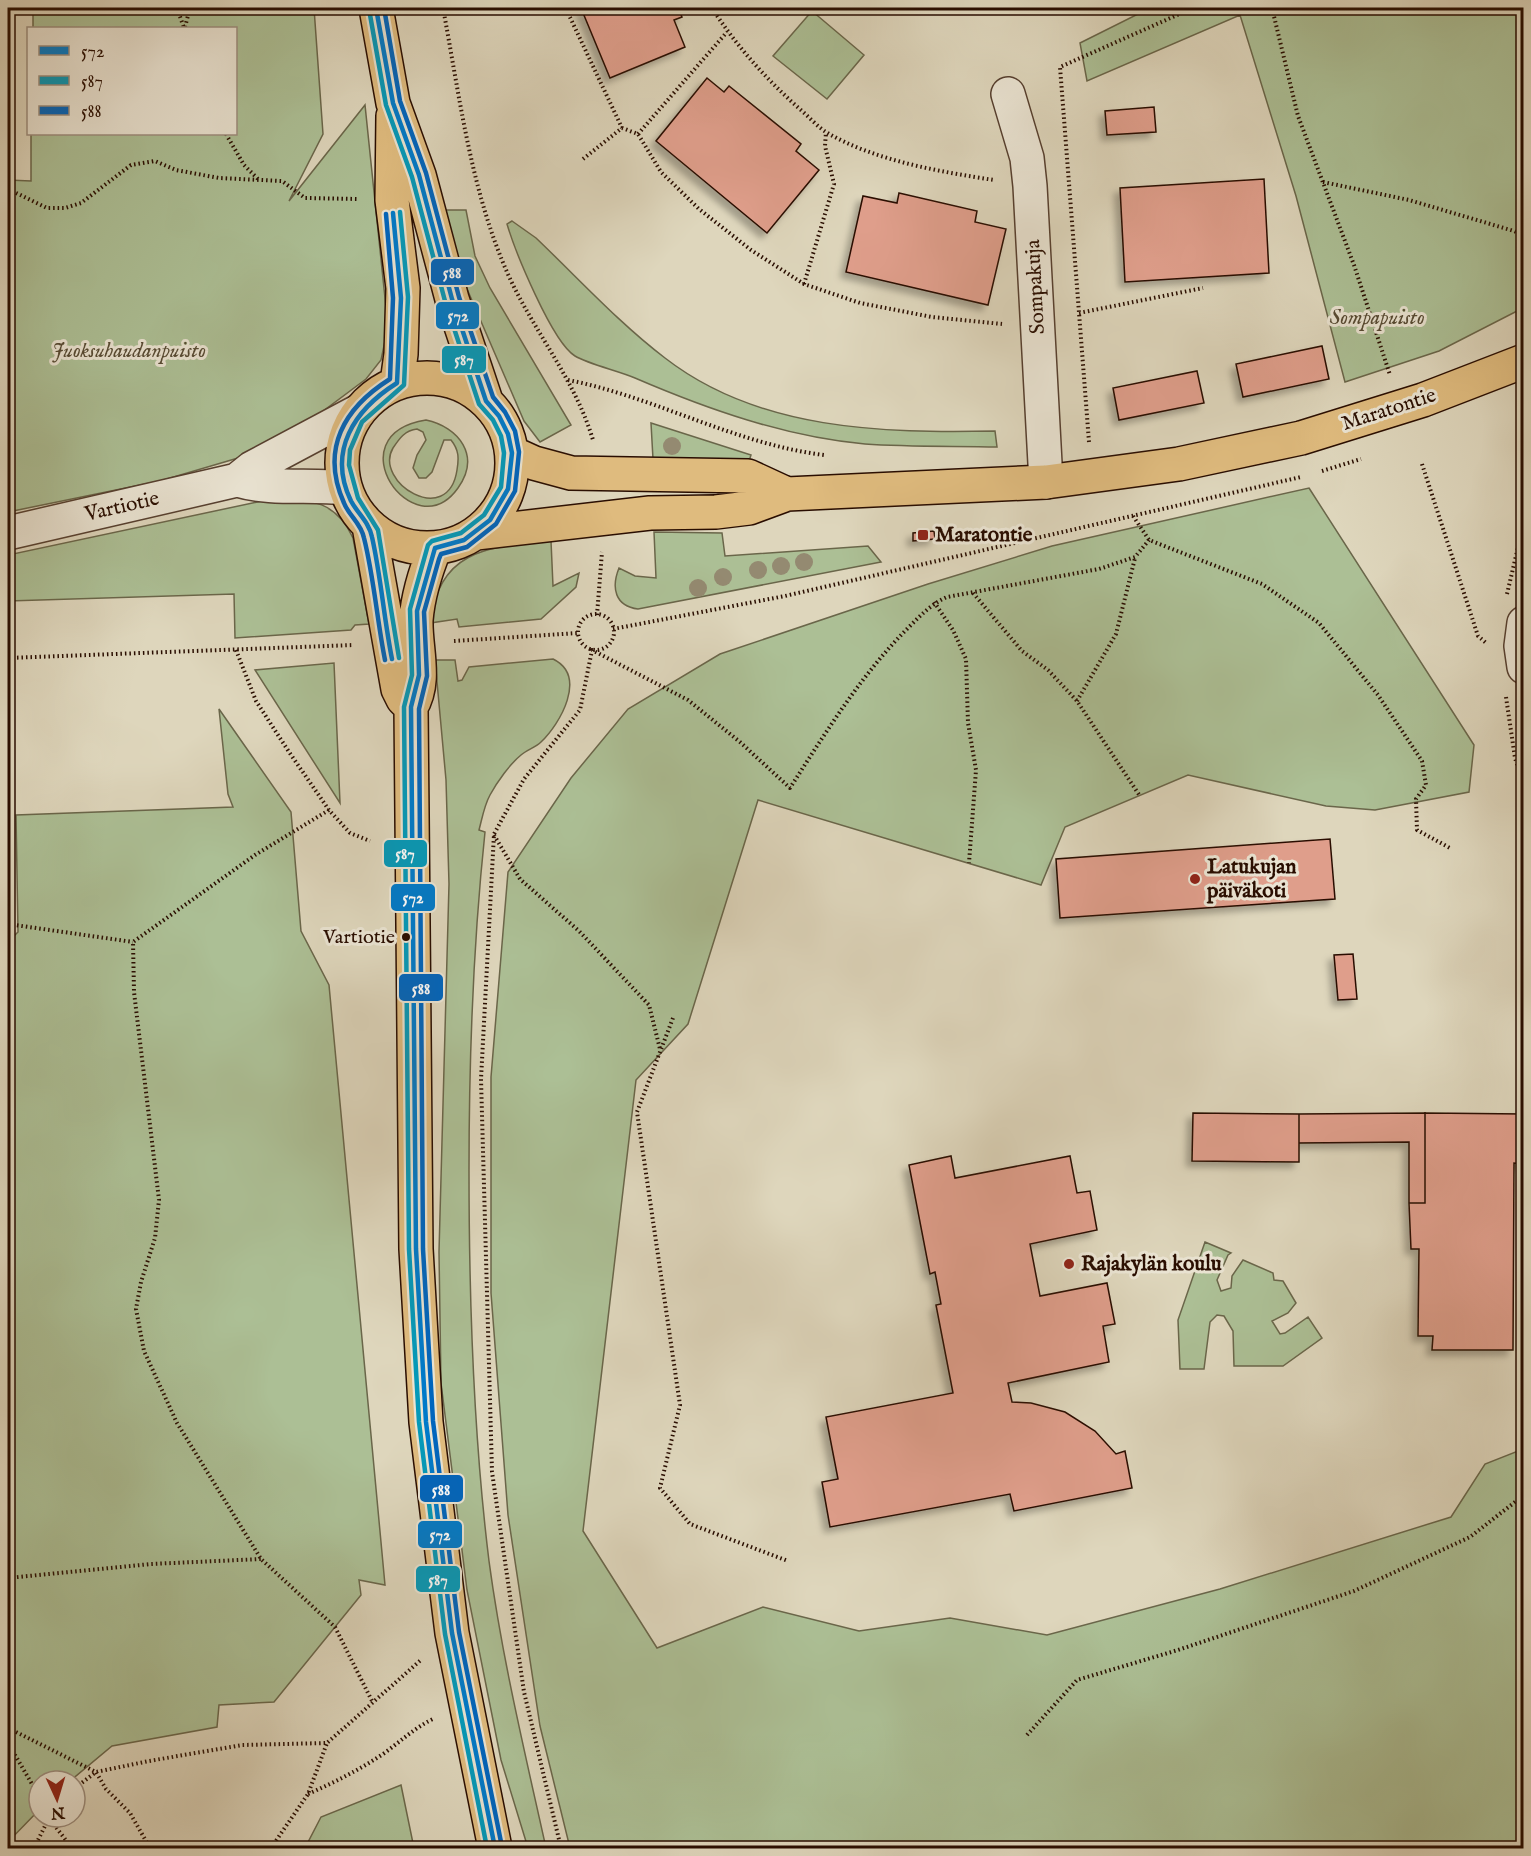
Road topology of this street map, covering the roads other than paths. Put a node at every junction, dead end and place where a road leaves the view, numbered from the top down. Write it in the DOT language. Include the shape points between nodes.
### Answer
graph roads {
  1 [pos="376,8"];
  2 [pos="1008,94"];
  3 [pos="393,103"];
  4 [pos="1524,361"];
  5 [pos="397,383"];
  6 [pos="486,401"];
  7 [pos="358,411"];
  8 [pos="512,453"];
  9 [pos="237,480"];
  10 [pos="1046,482"];
  11 [pos="345,488"];
  12 [pos="787,494"];
  13 [pos="369,526"];
  14 [pos="8,532"];
  15 [pos="476,533"];
  16 [pos="435,548"];
  17 [pos="1524,623"];
  18 [pos="1524,667"];
  19 [pos="411,707"];
  20 [pos="495,1848"];
  1 -- 3 [label="main road"];
  2 -- 10 [label="street, Sompakuja" via="1027,158 1030,186"];
  3 -- 5 [label="main road" via="392,200 403,288"];
  3 -- 6 [label="main road" via="419,175 452,299"];
  4 -- 10 [label="main road, Maratontie" via="1423,400 1300,438 1179,464"];
  5 -- 6 [label="main road" via="420,377 444,379 467,387"];
  5 -- 7 [label="main road" via="376,394"];
  6 -- 8 [label="main road" via="508,434"];
  7 -- 9 [label="street, Vartiotie"];
  7 -- 11 [label="main road" via="343,448"];
  8 -- 12 [label="main road, Maratontie" via="571,473 748,477"];
  8 -- 15 [label="main road" via="512,471 501,506"];
  9 -- 11 [label="street, Vartiotie"];
  9 -- 14 [label="street, Vartiotie"];
  10 -- 12 [label="main road, Maratontie"];
  11 -- 13 [label="main road"];
  12 -- 15 [label="main road, Maratontie" via="748,508 650,513"];
  13 -- 16 [label="main road" via="400,544"];
  13 -- 19 [label="main road" via="398,689"];
  15 -- 16 [label="main road"];
  16 -- 19 [label="main road" via="416,619 418,687"];
  17 -- 18 [label="street"];
  19 -- 20 [label="main road" via="416,1248 426,1422 452,1633"];
}
